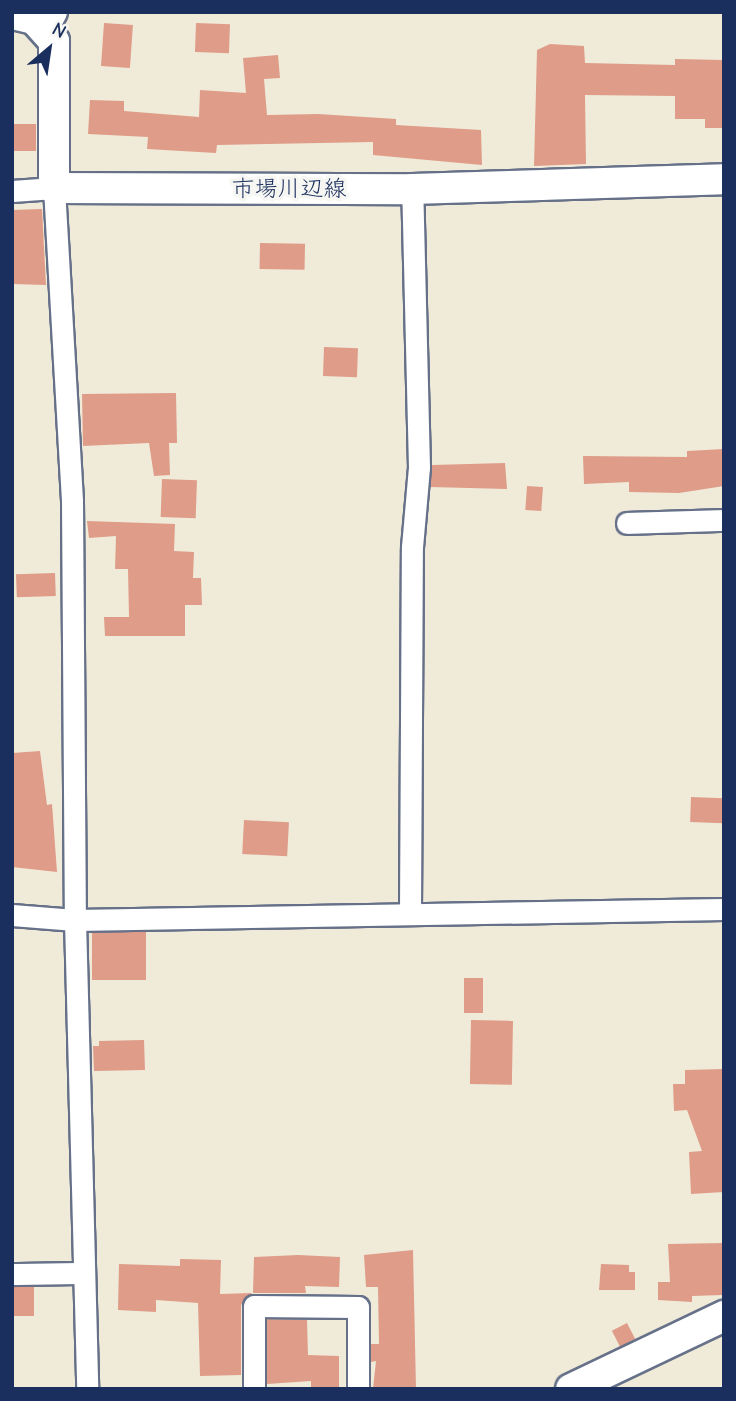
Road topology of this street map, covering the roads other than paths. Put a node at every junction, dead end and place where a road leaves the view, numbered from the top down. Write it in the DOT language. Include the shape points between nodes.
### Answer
graph roads {
  1 [pos="12,14"];
  2 [pos="51,21"];
  3 [pos="724,179"];
  4 [pos="54,188"];
  5 [pos="412,189"];
  6 [pos="12,191"];
  7 [pos="724,520"];
  8 [pos="627,523"];
  9 [pos="724,909"];
  10 [pos="410,912"];
  11 [pos="12,915"];
  12 [pos="75,920"];
  13 [pos="12,1273"];
  14 [pos="84,1273"];
  15 [pos="724,1316"];
  16 [pos="87,1389"];
  17 [pos="254,1389"];
  18 [pos="358,1389"];
  19 [pos="571,1389"];
  1 -- 2 [label="main road"];
  2 -- 4 [label="main road" via="56,54"];
  3 -- 5 [label="main road, 市場川辺線"];
  4 -- 5 [label="main road, 市場川辺線"];
  4 -- 6 [label="street"];
  4 -- 12 [label="street" via="72,501"];
  5 -- 10 [label="street" via="419,467 412,547"];
  7 -- 8 [label="street"];
  9 -- 10 [label="street"];
  10 -- 12 [label="street"];
  11 -- 12 [label="street"];
  12 -- 14 [label="street"];
  13 -- 14 [label="street"];
  14 -- 16 [label="street"];
  15 -- 19 [label="main road"];
  17 -- 18 [label="street" via="254,1306 358,1307"];
}
